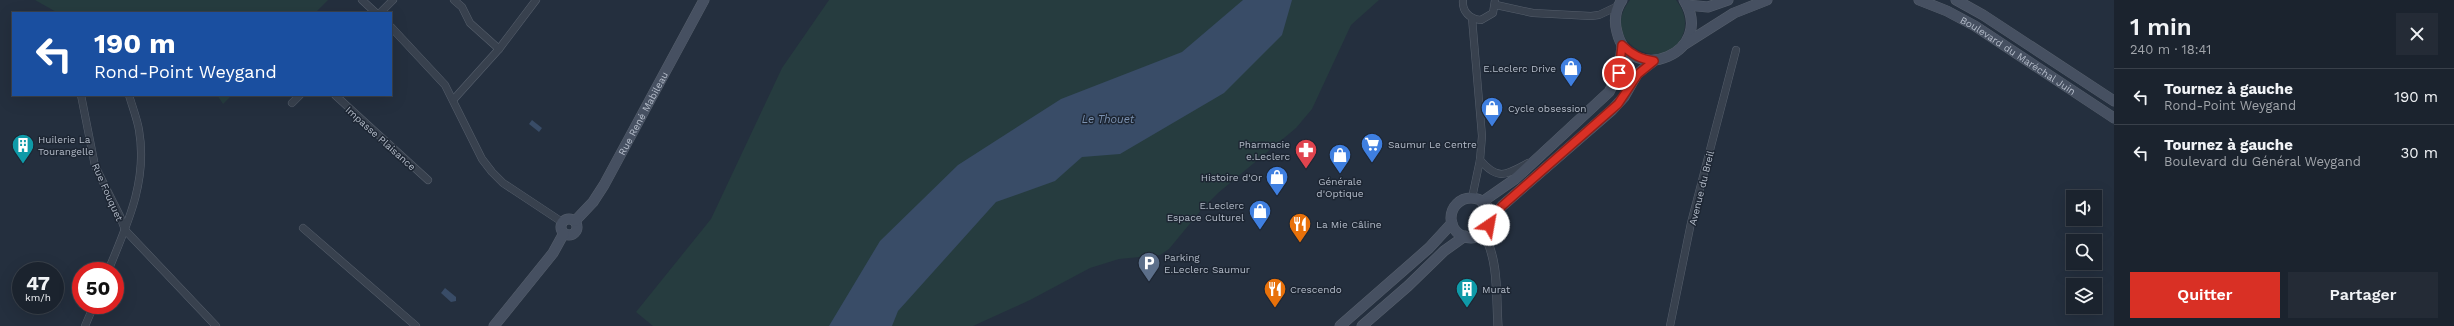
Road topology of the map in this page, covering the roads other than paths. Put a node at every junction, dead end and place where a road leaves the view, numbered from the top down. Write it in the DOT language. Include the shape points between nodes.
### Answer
graph roads {
  1 [pos="362,0"];
  2 [pos="393,0"];
  3 [pos="454,0"];
  4 [pos="536,0"];
  5 [pos="704,0"];
  6 [pos="1463,0"];
  7 [pos="1728,0"];
  8 [pos="1767,0"];
  9 [pos="1919,0"];
  10 [pos="1956,0"];
  11 [pos="1496,3"];
  12 [pos="1620,3"];
  13 [pos="1686,3"];
  14 [pos="375,12"];
  15 [pos="381,12"];
  16 [pos="1472,18"];
  17 [pos="392,29"];
  18 [pos="1684,44"];
  19 [pos="1622,45"];
  20 [pos="499,49"];
  21 [pos="1736,50"];
  22 [pos="1654,61"];
  23 [pos="81,96"];
  24 [pos="129,96"];
  25 [pos="299,96"];
  26 [pos="336,96"];
  27 [pos="454,99"];
  28 [pos="2114,101"];
  29 [pos="292,103"];
  30 [pos="2114,118"];
  31 [pos="1543,155"];
  32 [pos="1480,160"];
  33 [pos="428,180"];
  34 [pos="1472,198"];
  35 [pos="1482,202"];
  36 [pos="1490,220"];
  37 [pos="575,221"];
  38 [pos="562,222"];
  39 [pos="1452,223"];
  40 [pos="303,228"];
  41 [pos="125,230"];
  42 [pos="564,233"];
  43 [pos="1483,233"];
  44 [pos="1465,236"];
  45 [pos="112,262"];
  46 [pos="90,314"];
  47 [pos="85,326"];
  48 [pos="216,326"];
  49 [pos="416,326"];
  50 [pos="494,326"];
  51 [pos="1340,326"];
  52 [pos="1362,326"];
  53 [pos="1498,326"];
  54 [pos="1670,326"];
  1 -- 14 [label="street"];
  2 -- 15 [label="street"];
  3 -- 20 [label="street" via="462,7 470,23"];
  4 -- 20 [label="street"];
  5 -- 37 [label="main road, Rue René Mabileau" via="604,185 593,202"];
  6 -- 16 [label="street" via="1464,10"];
  7 -- 13 [label="main road" via="1708,7"];
  8 -- 18 [label="main road" via="1725,18"];
  9 -- 30 [label="main road, Boulevard du Maréchal Juin" via="1975,26"];
  10 -- 28 [label="main road, Boulevard du Maréchal Juin"];
  11 -- 12 [label="street" via="1545,13 1596,15"];
  11 -- 16 [label="street" via="1489,17 1480,20"];
  12 -- 19 [label="main road" via="1615,26"];
  13 -- 18 [label="main road" via="1691,25"];
  16 -- 32 [label="street" via="1482,136"];
  17 -- 27 [label="street" via="445,85"];
  18 -- 22 [label="main road" via="1671,56"];
  19 -- 22 [label="main road" via="1631,54"];
  19 -- 31 [label="main road" via="1619,73 1614,85"];
  20 -- 27 [label="street"];
  21 -- 54 [label="street, Avenue du Breil" via="1691,223"];
  22 -- 36 [label="main road" via="1638,74 1618,104 1502,206"];
  23 -- 41 [label="street, Rue Fouquet" via="95,166"];
  24 -- 41 [label="street" via="139,131 141,173 138,194"];
  25 -- 29 [label="street"];
  26 -- 33 [label="street, Impasse Plaisance"];
  27 -- 38 [label="street" via="482,159 492,172 503,183"];
  31 -- 32 [label="street" via="1502,174 1491,171"];
  31 -- 35 [label="main road" via="1503,189"];
  32 -- 34 [label="street"];
  34 -- 35 [label="main road"];
  34 -- 39 [label="main road" via="1455,205 1452,210"];
  35 -- 36 [label="main road" via="1489,210"];
  36 -- 43 [label="main road"];
  37 -- 38 [label="main road" via="568,218"];
  37 -- 42 [label="main road" via="576,231 572,234"];
  38 -- 42 [label="main road"];
  39 -- 44 [label="main road" via="1459,234"];
  39 -- 51 [label="main road" via="1436,242"];
  40 -- 49 [label="street"];
  41 -- 45 [label="street"];
  41 -- 48 [label="street, Rue Fouquet"];
  42 -- 50 [label="main road" via="553,253"];
  43 -- 44 [label="main road" via="1474,237"];
  43 -- 53 [label="street" via="1493,256"];
  44 -- 52 [label="main road" via="1444,251"];
  46 -- 47 [label="street"];
}
